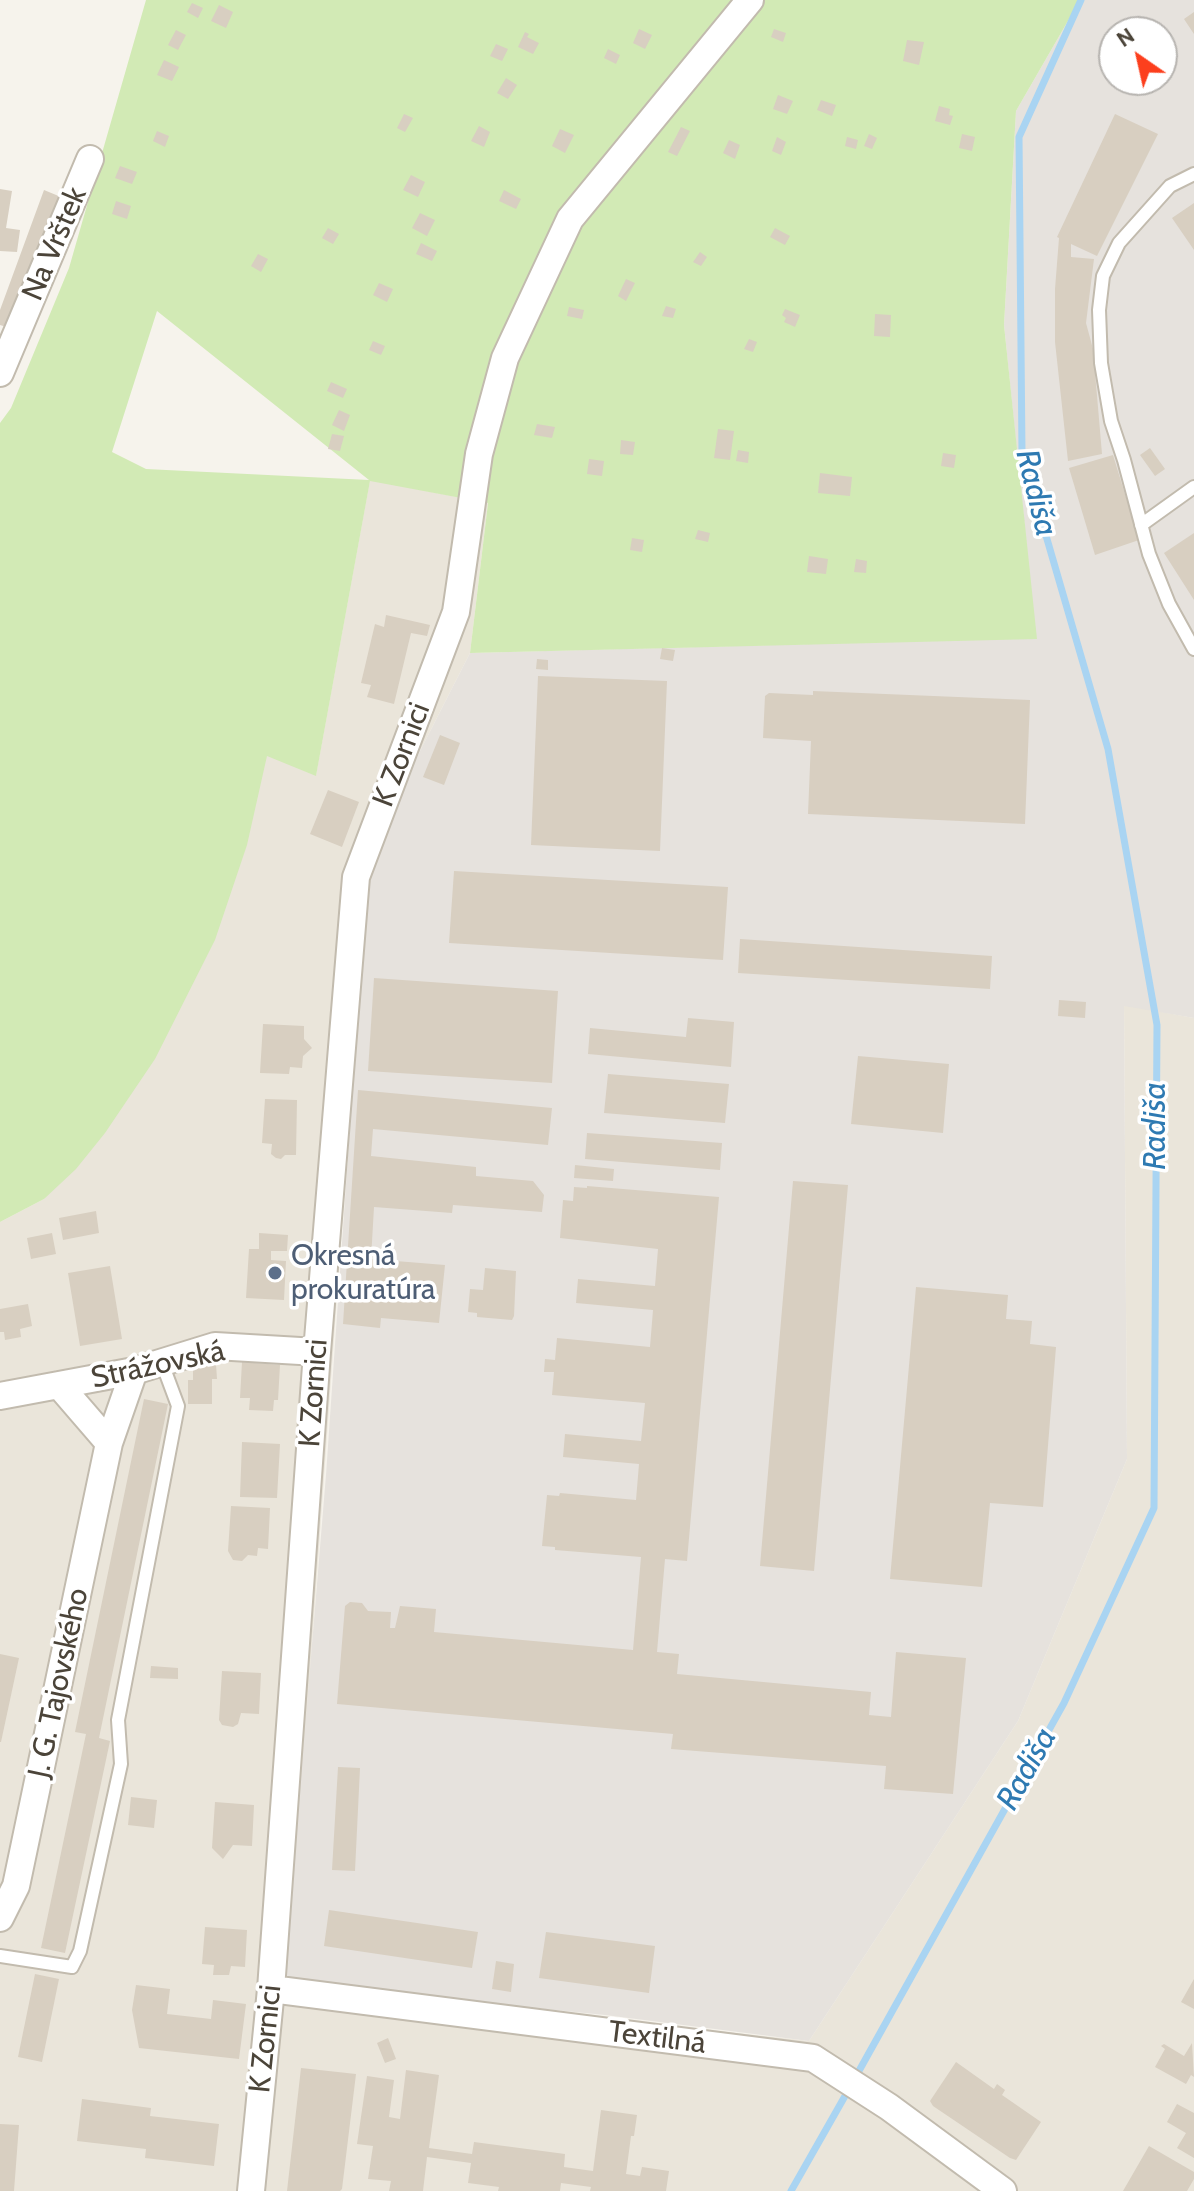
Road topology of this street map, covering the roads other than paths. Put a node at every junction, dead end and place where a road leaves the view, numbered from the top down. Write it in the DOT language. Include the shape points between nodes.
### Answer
graph roads {
  1 [pos="750,0"];
  2 [pos="90,159"];
  3 [pos="1194,174"];
  4 [pos="7,338"];
  5 [pos="0,373"];
  6 [pos="1194,487"];
  7 [pos="1141,525"];
  8 [pos="1194,649"];
  9 [pos="317,1352"];
  10 [pos="162,1363"];
  11 [pos="134,1371"];
  12 [pos="59,1385"];
  13 [pos="0,1396"];
  14 [pos="109,1443"];
  15 [pos="0,1918"];
  16 [pos="0,1956"];
  17 [pos="271,1989"];
  18 [pos="251,2191"];
  19 [pos="1003,2191"];
  1 -- 9 [label="street, K Zornici" via="570,219 505,358 479,454 456,612 356,877"];
  2 -- 4 [label="street, Na Vrštek"];
  3 -- 7 [label="lane" via="1170,186 1119,243 1103,276 1101,363 1111,421"];
  4 -- 5 [label="street, Na Vrštek"];
  6 -- 7 [label="lane"];
  7 -- 8 [label="lane" via="1169,604"];
  9 -- 10 [label="street, Strážovská" via="215,1346"];
  9 -- 17 [label="street, K Zornici"];
  10 -- 11 [label="street, Strážovská"];
  10 -- 16 [label="lane" via="178,1406 118,1720 121,1764 80,1951 72,1967"];
  11 -- 12 [label="street, Strážovská"];
  11 -- 14 [label="street, J. G. Tajovského"];
  12 -- 13 [label="street, Strážovská"];
  12 -- 14 [label="street"];
  14 -- 15 [label="street, J. G. Tajovského" via="16,1886"];
  17 -- 18 [label="street, K Zornici"];
  17 -- 19 [label="street, Textilná" via="813,2058"];
}
